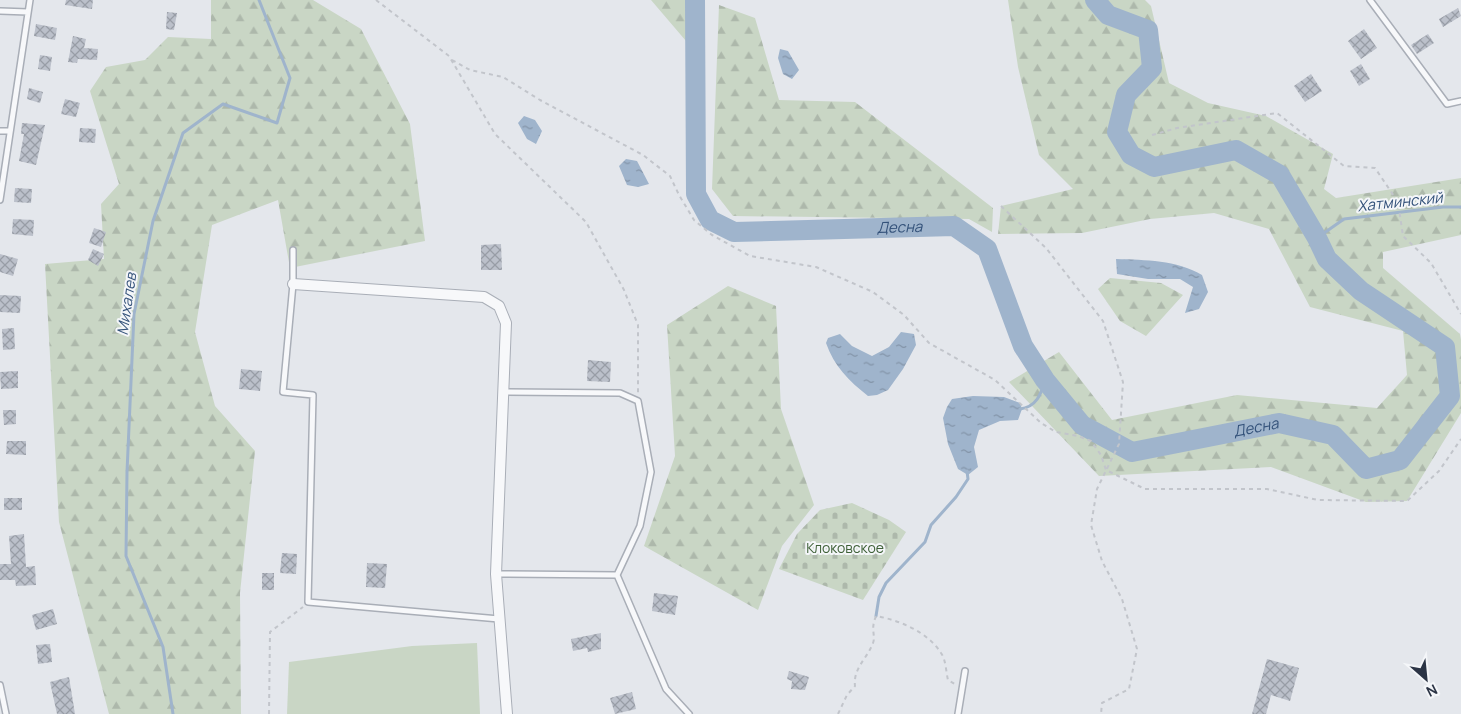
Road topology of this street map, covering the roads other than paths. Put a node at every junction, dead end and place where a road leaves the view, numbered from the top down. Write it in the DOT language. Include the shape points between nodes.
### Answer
graph roads {
  1 [pos="30,0"];
  2 [pos="1370,0"];
  3 [pos="0,11"];
  4 [pos="28,12"];
  5 [pos="1461,101"];
  6 [pos="0,131"];
  7 [pos="10,131"];
  8 [pos="0,200"];
  9 [pos="293,250"];
  10 [pos="293,284"];
  11 [pos="505,392"];
  12 [pos="496,574"];
  13 [pos="617,575"];
  14 [pos="499,619"];
  15 [pos="966,671"];
  16 [pos="0,685"];
  17 [pos="6,714"];
  18 [pos="507,714"];
  19 [pos="688,714"];
  20 [pos="958,714"];
  1 -- 4 [label="lane"];
  2 -- 5 [label="lane" via="1447,104"];
  3 -- 4 [label="lane"];
  4 -- 7 [label="lane"];
  6 -- 7 [label="lane"];
  7 -- 8 [label="lane"];
  9 -- 10 [label="lane"];
  10 -- 11 [label="street" via="484,297 499,306 506,323"];
  10 -- 14 [label="lane" via="283,392 314,395 308,602"];
  11 -- 12 [label="street"];
  11 -- 13 [label="lane" via="620,393 638,401 651,472 640,526"];
  12 -- 13 [label="lane"];
  12 -- 14 [label="street"];
  13 -- 19 [label="lane" via="666,689"];
  14 -- 18 [label="street"];
  15 -- 20 [label="lane"];
  16 -- 17 [label="lane"];
}
